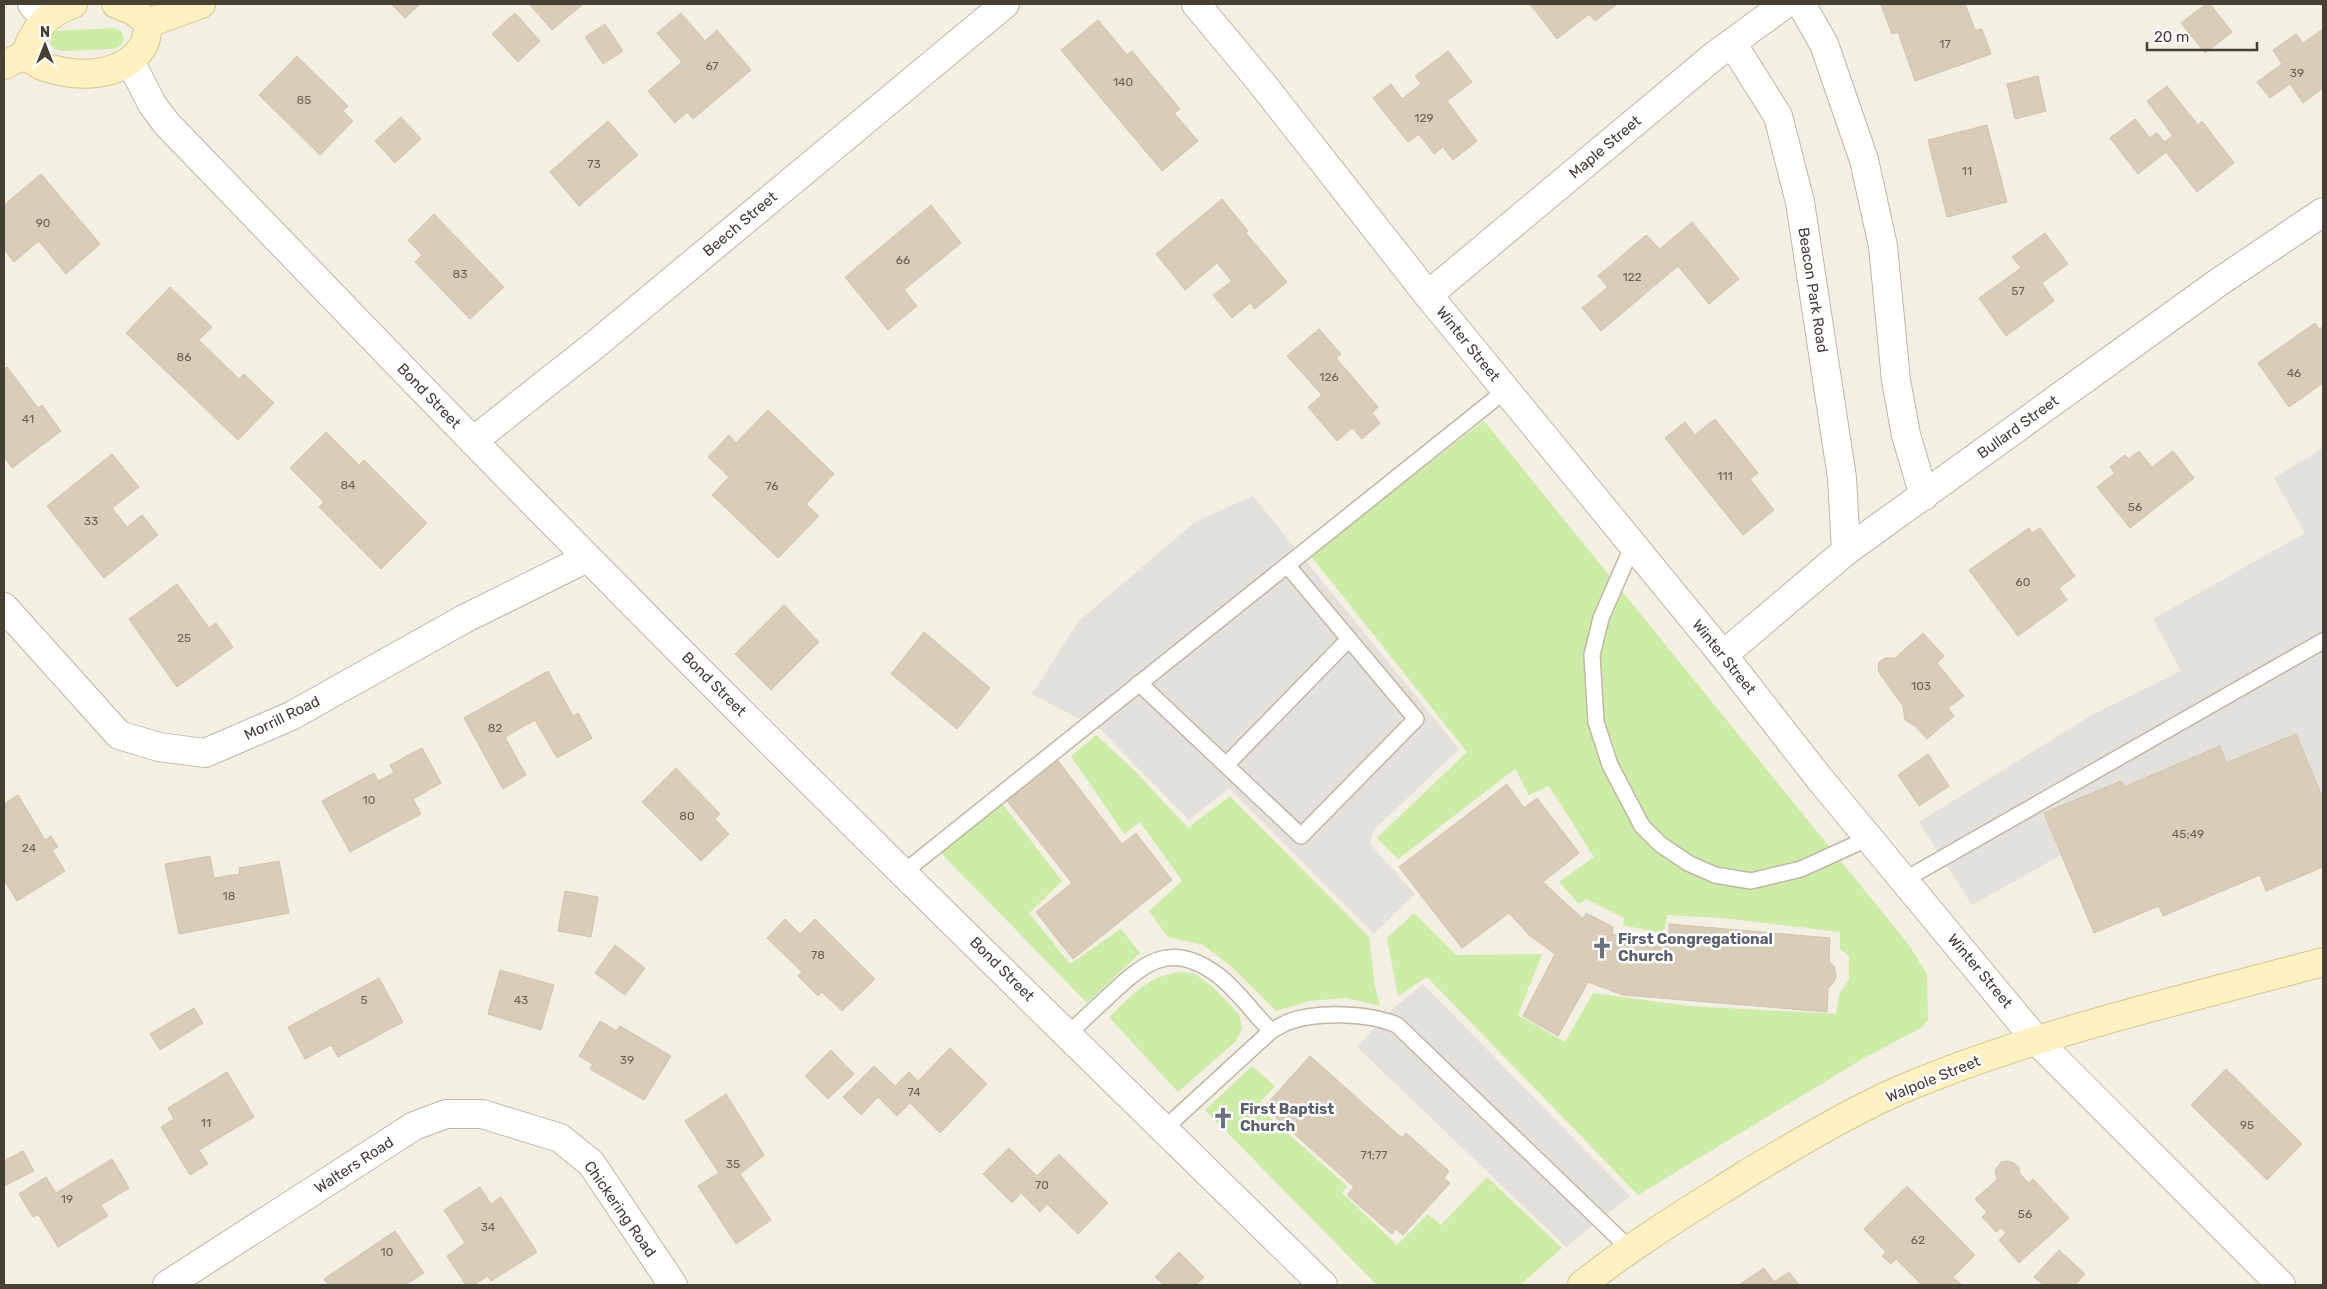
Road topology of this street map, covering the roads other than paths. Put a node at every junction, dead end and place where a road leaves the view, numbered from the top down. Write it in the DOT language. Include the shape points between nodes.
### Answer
graph roads {
  1 [pos="73,4"];
  2 [pos="116,4"];
  3 [pos="201,4"];
  4 [pos="1005,4"];
  5 [pos="1196,4"];
  6 [pos="1784,4"];
  7 [pos="1801,4"];
  8 [pos="38,11"];
  9 [pos="148,23"];
  10 [pos="1732,43"];
  11 [pos="14,60"];
  12 [pos="130,61"];
  13 [pos="2323,212"];
  14 [pos="1428,295"];
  15 [pos="1506,390"];
  16 [pos="473,441"];
  17 [pos="1924,496"];
  18 [pos="1633,545"];
  19 [pos="1846,551"];
  20 [pos="587,558"];
  21 [pos="1287,566"];
  22 [pos="4,607"];
  23 [pos="1349,640"];
  24 [pos="2323,641"];
  25 [pos="1724,655"];
  26 [pos="1139,684"];
  27 [pos="1226,765"];
  28 [pos="1870,838"];
  29 [pos="904,872"];
  30 [pos="1904,880"];
  31 [pos="2323,962"];
  32 [pos="1271,1031"];
  33 [pos="1068,1034"];
  34 [pos="2037,1040"];
  35 [pos="1164,1128"];
  36 [pos="560,1138"];
  37 [pos="1631,1250"];
  38 [pos="167,1285"];
  39 [pos="672,1285"];
  40 [pos="1323,1285"];
  41 [pos="1582,1285"];
  42 [pos="2281,1285"];
  1 -- 8 [label="main road"];
  2 -- 9 [label="main road" via="132,10"];
  3 -- 9 [label="main road"];
  4 -- 16 [label="street, Beech Street" via="611,331"];
  5 -- 14 [label="street, Winter Street"];
  6 -- 10 [label="street, Maple Street"];
  7 -- 17 [label="street" via="1824,44 1864,160 1883,246 1896,380 1906,435"];
  8 -- 11 [label="main road" via="31,38"];
  9 -- 12 [label="main road" via="144,44"];
  10 -- 14 [label="street, Maple Street"];
  10 -- 19 [label="street, Beacon Park Road" via="1778,116 1800,202 1842,478"];
  11 -- 12 [label="main road" via="64,72 114,70"];
  12 -- 16 [label="street, Bond Street" via="152,104 166,123"];
  13 -- 17 [label="street, Bullard Street" via="2219,282"];
  14 -- 15 [label="street, Winter Street"];
  15 -- 18 [label="street, Winter Street"];
  15 -- 21 [label="lane"];
  16 -- 20 [label="street, Bond Street"];
  17 -- 19 [label="street, Bullard Street"];
  18 -- 25 [label="street, Winter Street"];
  18 -- 28 [label="lane" via="1601,618 1592,655 1596,722 1610,765 1642,826 1660,844 1688,863 1715,875 1751,881 1801,869"];
  19 -- 25 [label="street, Bullard Street"];
  20 -- 22 [label="street, Morrill Road" via="464,619 291,716 205,753 160,747 118,735"];
  20 -- 29 [label="street, Bond Street"];
  21 -- 23 [label="lane"];
  21 -- 26 [label="lane"];
  23 -- 27 [label="lane"];
  23 -- 27 [label="lane" via="1416,719 1301,836"];
  24 -- 30 [label="lane"];
  25 -- 28 [label="street, Winter Street"];
  26 -- 27 [label="lane"];
  26 -- 29 [label="lane"];
  28 -- 30 [label="street, Winter Street"];
  29 -- 33 [label="street, Bond Street"];
  30 -- 34 [label="street, Winter Street"];
  31 -- 34 [label="main road, Walpole Street"];
  32 -- 33 [label="lane" via="1220,977 1202,965 1176,957 1152,961 1135,971"];
  32 -- 35 [label="lane"];
  32 -- 37 [label="lane" via="1289,1022 1319,1016 1378,1018 1397,1025"];
  33 -- 35 [label="street, Bond Street"];
  34 -- 37 [label="main road, Walpole Street" via="1899,1091 1833,1123 1707,1199"];
  34 -- 42 [label="street, Winter Street"];
  35 -- 40 [label="street, Bond Street"];
  36 -- 38 [label="street, Walters Road" via="482,1114 446,1114 414,1126"];
  36 -- 39 [label="street, Chickering Road" via="591,1163"];
  37 -- 41 [label="main road, Walpole Street"];
}
